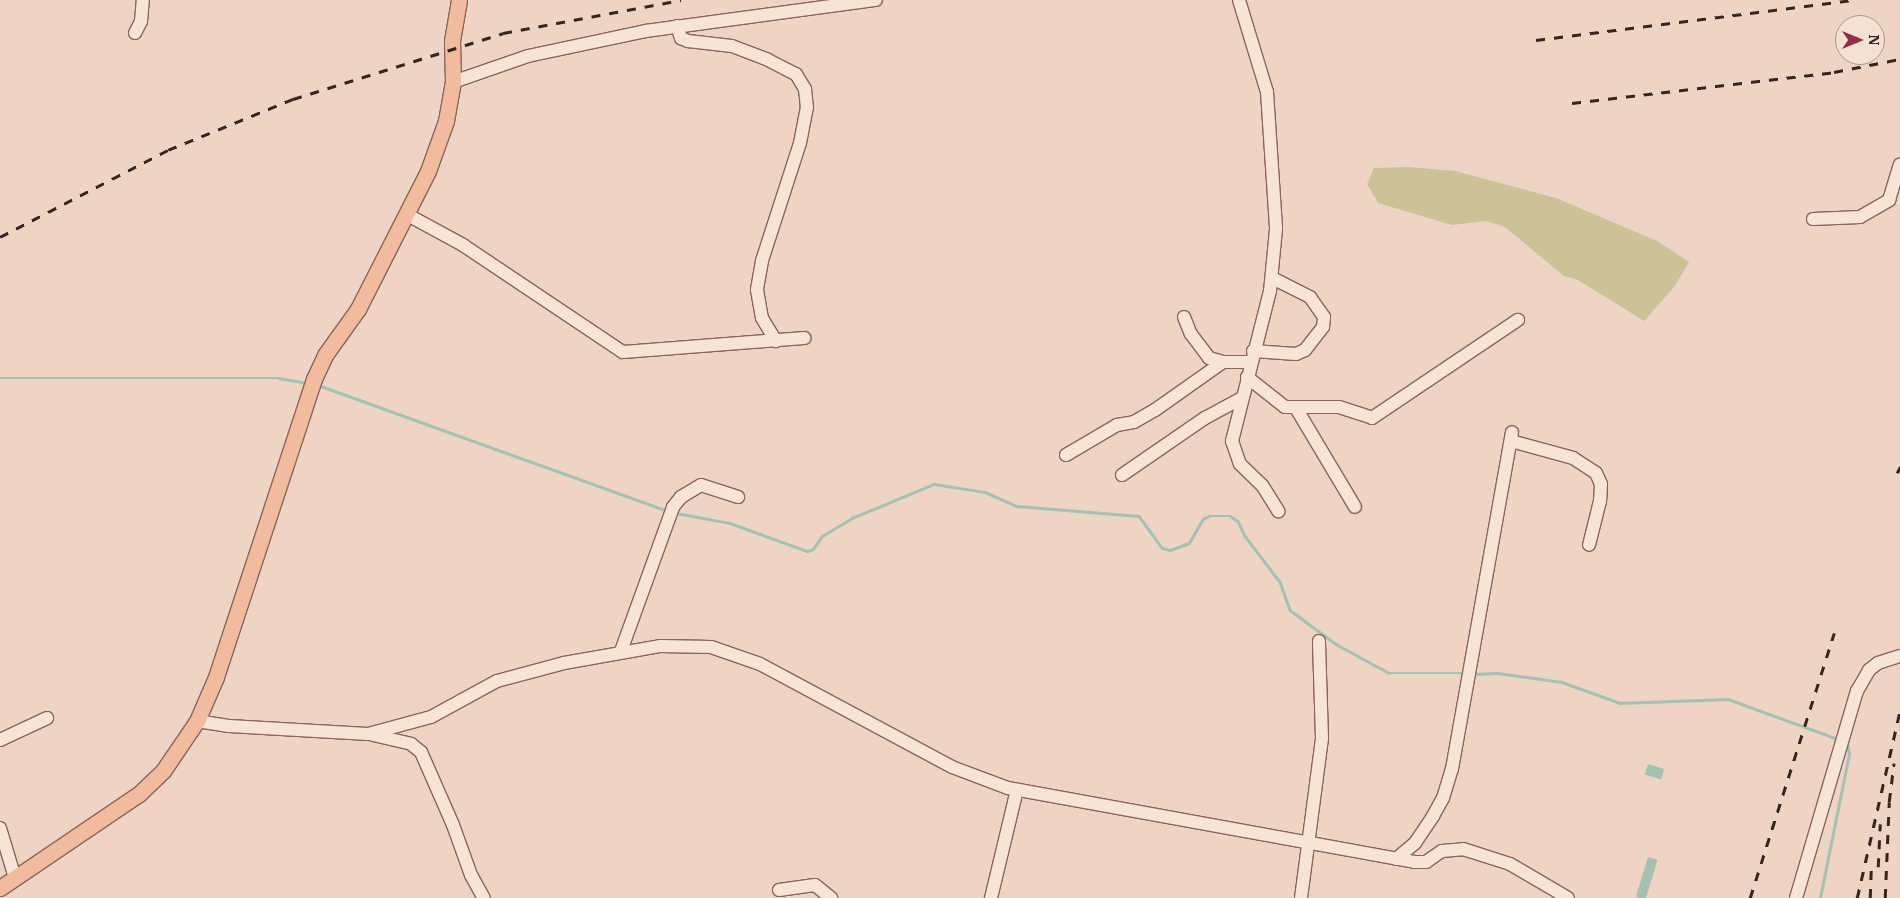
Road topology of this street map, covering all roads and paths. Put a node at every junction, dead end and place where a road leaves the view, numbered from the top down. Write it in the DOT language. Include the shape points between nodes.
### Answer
graph roads {
  1 [pos="143,0"];
  2 [pos="459,0"];
  3 [pos="876,0"];
  4 [pos="1239,0"];
  5 [pos="677,26"];
  6 [pos="136,33"];
  7 [pos="453,82"];
  8 [pos="1900,165"];
  9 [pos="406,214"];
  10 [pos="1813,219"];
  11 [pos="1272,278"];
  12 [pos="1184,318"];
  13 [pos="1518,320"];
  14 [pos="804,338"];
  15 [pos="776,341"];
  16 [pos="1252,356"];
  17 [pos="1223,362"];
  18 [pos="1247,377"];
  19 [pos="1242,398"];
  20 [pos="1296,408"];
  21 [pos="1066,455"];
  22 [pos="1122,475"];
  23 [pos="738,497"];
  24 [pos="1355,507"];
  25 [pos="1278,511"];
  26 [pos="1589,545"];
  27 [pos="1319,641"];
  28 [pos="621,651"];
  29 [pos="1900,656"];
  30 [pos="47,718"];
  31 [pos="197,721"];
  32 [pos="368,734"];
  33 [pos="0,740"];
  34 [pos="1017,790"];
  35 [pos="0,828"];
  36 [pos="1309,843"];
  37 [pos="1396,859"];
  38 [pos="15,878"];
  39 [pos="0,888"];
  40 [pos="780,890"];
  41 [pos="1299,897"];
  42 [pos="484,898"];
  43 [pos="831,898"];
  44 [pos="991,898"];
  45 [pos="1568,898"];
  46 [pos="1796,898"];
  1 -- 6 [label="street"];
  2 -- 7 [label="main road" via="452,48"];
  3 -- 5 [label="street"];
  4 -- 11 [label="street" via="1268,100 1276,229"];
  5 -- 7 [label="street" via="528,56"];
  5 -- 15 [label="street" via="681,38 688,42 732,46 787,69 796,74 805,89 807,107 800,143 762,261 757,290 762,318"];
  7 -- 9 [label="main road" via="446,121 428,171"];
  8 -- 10 [label="street" via="1889,200 1860,217"];
  9 -- 15 [label="street" via="463,245 616,350 662,351"];
  9 -- 31 [label="main road" via="358,309 325,355 313,383 216,677"];
  11 -- 16 [label="street"];
  11 -- 16 [label="street" via="1310,297 1324,317 1323,327 1305,350 1296,354"];
  12 -- 17 [label="street" via="1202,351 1209,358"];
  13 -- 20 [label="street" via="1372,418 1339,407"];
  14 -- 15 [label="street"];
  16 -- 17 [label="street"];
  16 -- 18 [label="street"];
  17 -- 21 [label="street" via="1155,410 1134,422 1117,425"];
  18 -- 19 [label="street"];
  18 -- 20 [label="street" via="1285,407"];
  19 -- 22 [label="street" via="1205,418"];
  19 -- 25 [label="street" via="1232,441 1234,451 1240,464 1262,485"];
  20 -- 24 [label="street"];
  23 -- 28 [label="street" via="701,486 687,493 670,512"];
  26 -- 37 [label="street" via="1600,501 1601,484 1596,472 1573,458 1511,437 1452,769 1443,798 1415,843"];
  27 -- 36 [label="street" via="1322,738"];
  28 -- 32 [label="street" via="498,681 431,717"];
  28 -- 34 [label="street" via="660,646 711,647 760,664 952,767"];
  29 -- 46 [label="street" via="1878,663 1861,682"];
  30 -- 33 [label="street"];
  31 -- 32 [label="street" via="229,726"];
  31 -- 38 [label="main road" via="163,770 139,794"];
  32 -- 42 [label="street" via="411,744 421,752 471,875"];
  34 -- 36 [label="street"];
  34 -- 44 [label="street"];
  35 -- 38 [label="street"];
  36 -- 37 [label="street"];
  36 -- 41 [label="street"];
  37 -- 45 [label="street" via="1426,862 1442,851 1463,849 1510,864"];
  38 -- 39 [label="main road"];
  40 -- 43 [label="street" via="815,885"];
}
